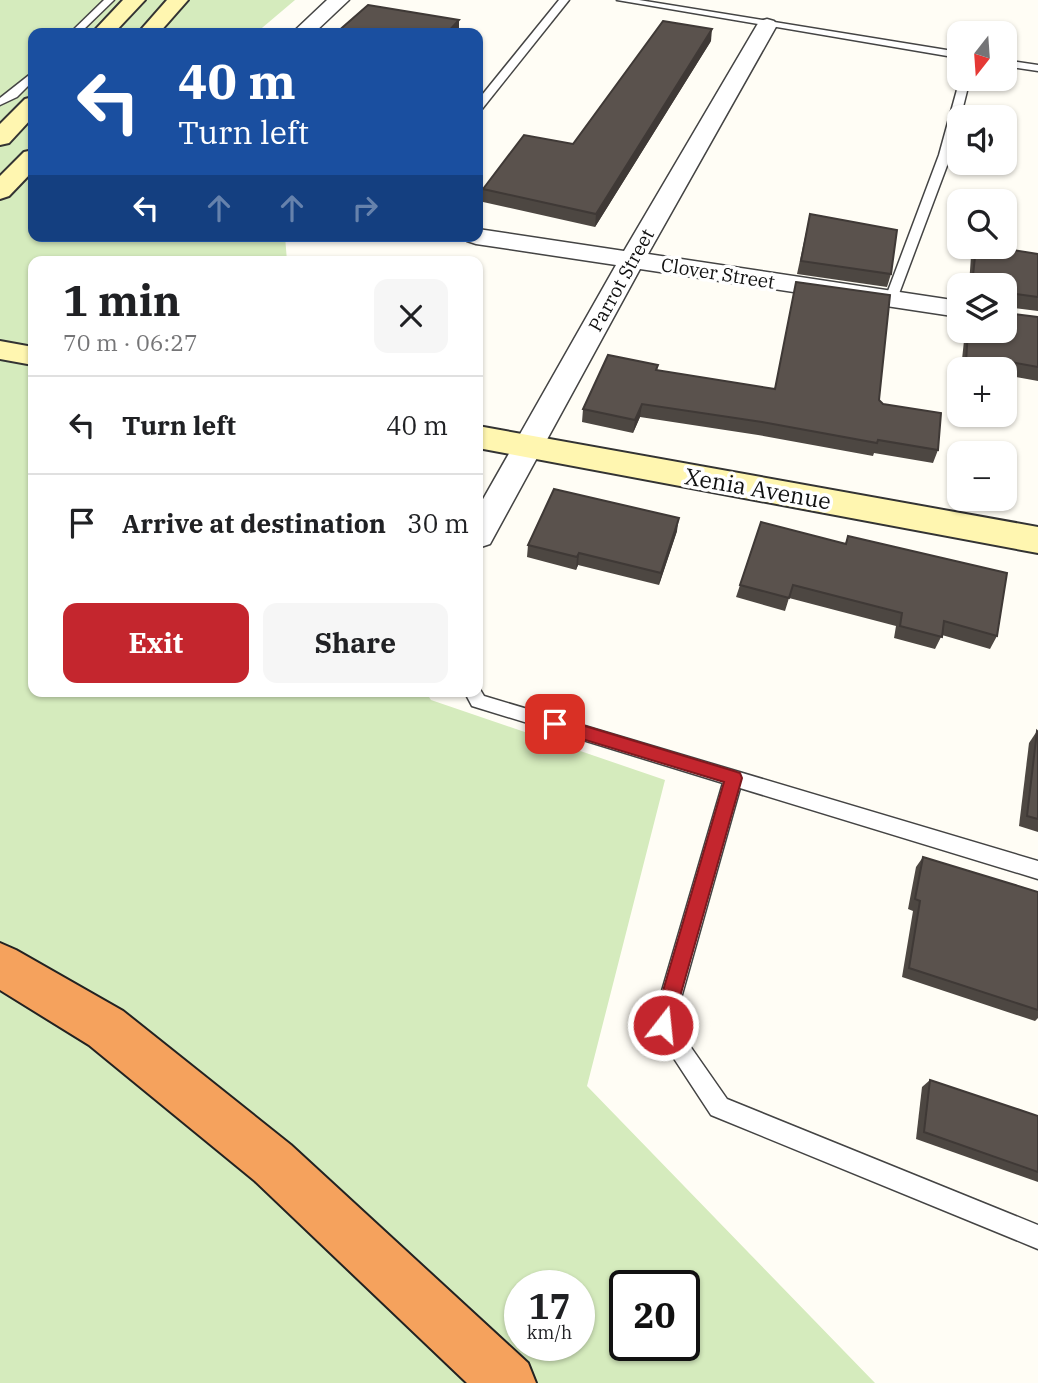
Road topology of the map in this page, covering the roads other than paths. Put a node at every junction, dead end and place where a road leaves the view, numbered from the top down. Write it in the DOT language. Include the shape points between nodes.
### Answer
graph roads {
  1 [pos="109,0"];
  2 [pos="135,0"];
  3 [pos="178,0"];
  4 [pos="339,0"];
  5 [pos="564,0"];
  6 [pos="622,0"];
  7 [pos="767,25"];
  8 [pos="80,28"];
  9 [pos="107,28"];
  10 [pos="153,28"];
  11 [pos="308,28"];
  12 [pos="947,53"];
  13 [pos="1017,65"];
  14 [pos="1038,68"];
  15 [pos="28,80"];
  16 [pos="962,91"];
  17 [pos="483,101"];
  18 [pos="0,102"];
  19 [pos="28,109"];
  20 [pos="0,138"];
  21 [pos="28,162"];
  22 [pos="0,191"];
  23 [pos="483,237"];
  24 [pos="633,260"];
  25 [pos="891,299"];
  26 [pos="947,307"];
  27 [pos="0,350"];
  28 [pos="28,355"];
  29 [pos="483,438"];
  30 [pos="528,447"];
  31 [pos="483,527"];
  32 [pos="1038,540"];
  33 [pos="476,697"];
  34 [pos="734,778"];
  35 [pos="1038,870"];
  36 [pos="0,965"];
  37 [pos="1038,1237"];
  38 [pos="509,1383"];
  1 -- 8 [label="lane"];
  2 -- 9 [label="street"];
  3 -- 10 [label="street"];
  4 -- 11 [label="street"];
  5 -- 17 [label="lane"];
  6 -- 7 [label="lane"];
  7 -- 12 [label="lane"];
  7 -- 24 [label="street, Parrot Street"];
  13 -- 14 [label="lane"];
  15 -- 18 [label="lane"];
  16 -- 25 [label="lane" via="945,155"];
  19 -- 20 [label="street"];
  21 -- 22 [label="street"];
  23 -- 24 [label="street, Clover Street"];
  24 -- 25 [label="street, Clover Street"];
  24 -- 30 [label="street, Parrot Street"];
  25 -- 26 [label="street, Clover Street"];
  27 -- 28 [label="street"];
  29 -- 30 [label="street, Xenia Avenue"];
  30 -- 31 [label="street, Parrot Street"];
  30 -- 32 [label="street, Xenia Avenue"];
  33 -- 34 [label="lane"];
  34 -- 35 [label="lane"];
  34 -- 37 [label="lane" via="663,1025 719,1107"];
  36 -- 38 [label="highway" via="106,1028 272,1163"];
}
